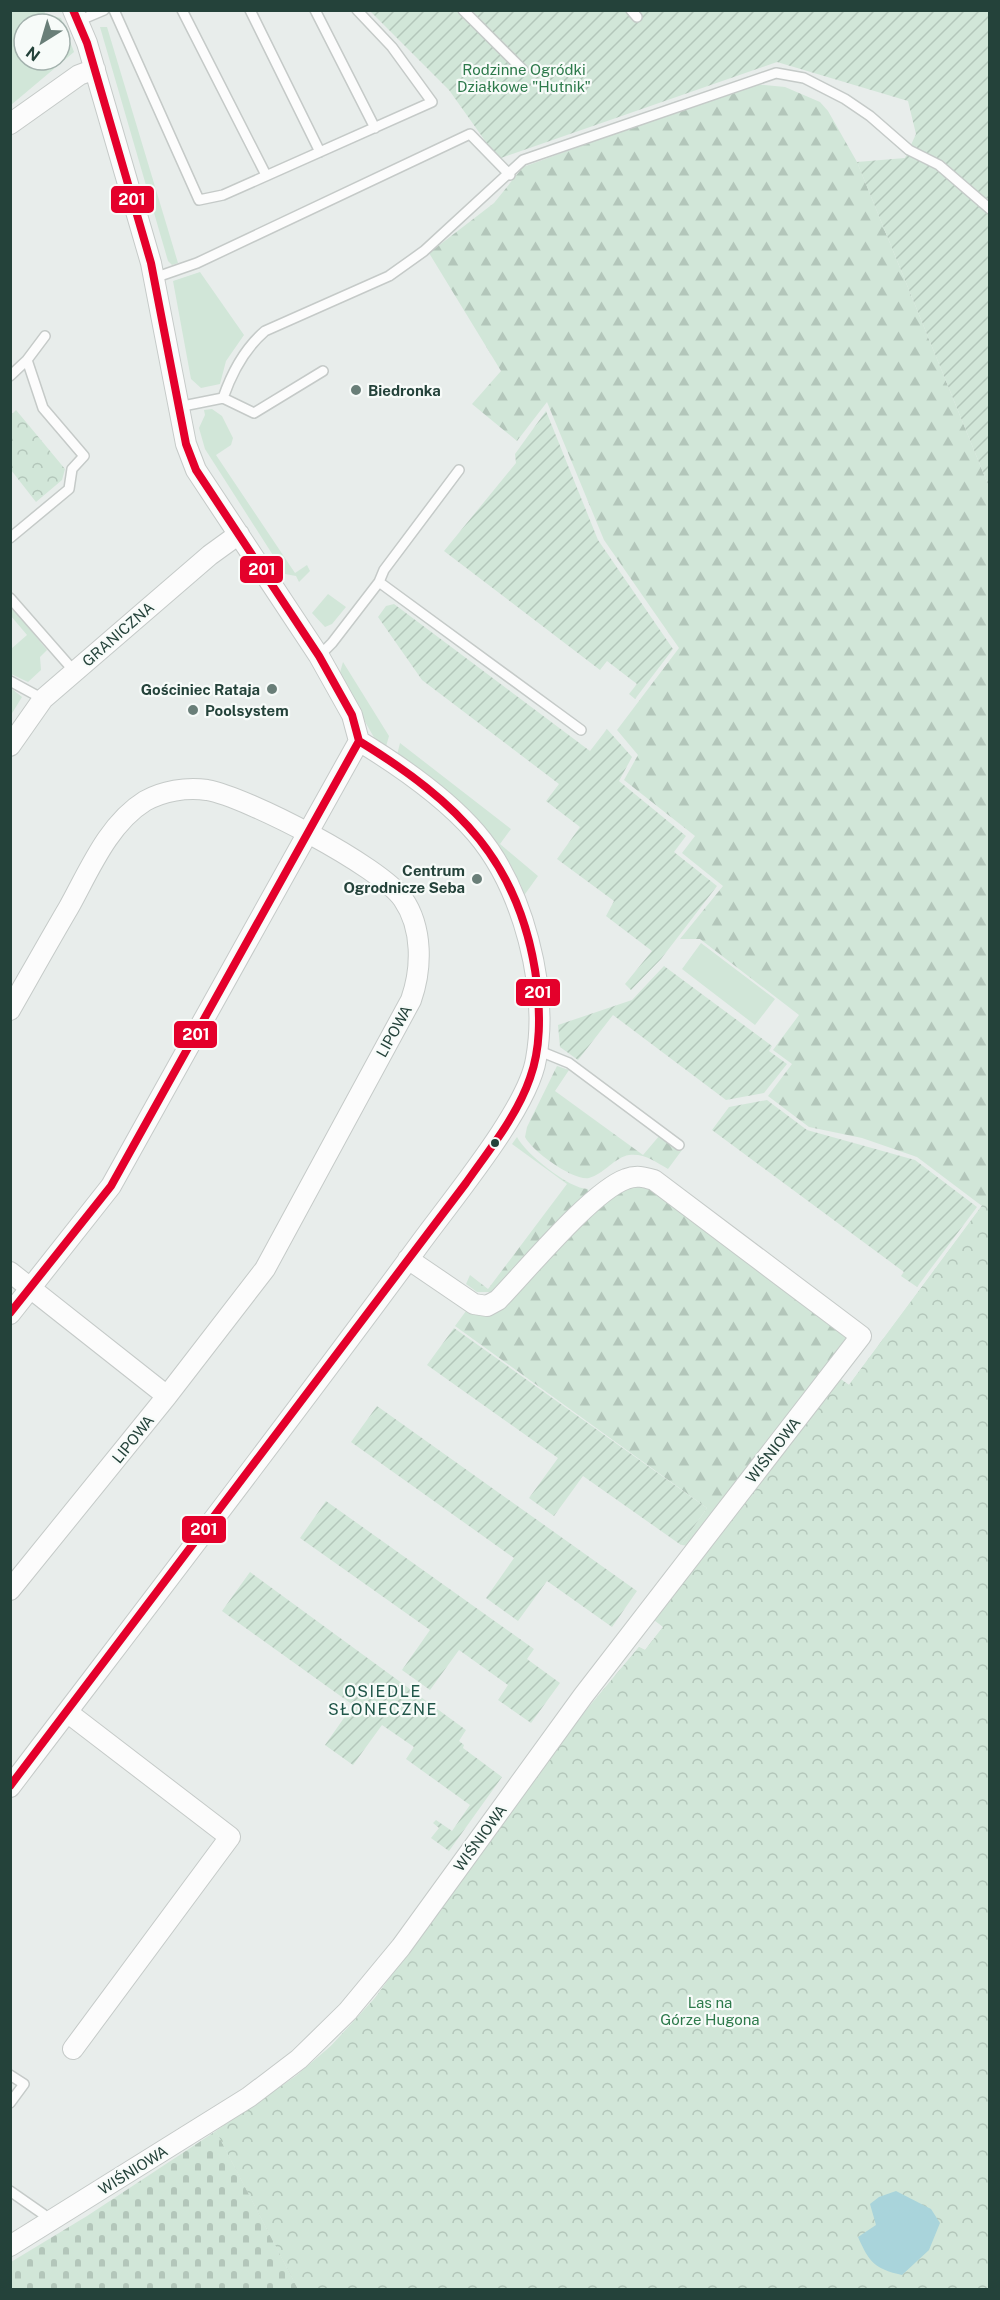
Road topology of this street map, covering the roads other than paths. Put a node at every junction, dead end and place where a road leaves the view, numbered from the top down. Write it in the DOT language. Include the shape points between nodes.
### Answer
graph roads {
  1 [pos="104,10"];
  2 [pos="114,10"];
  3 [pos="182,10"];
  4 [pos="250,10"];
  5 [pos="315,10"];
  6 [pos="357,10"];
  7 [pos="463,10"];
  8 [pos="75,16"];
  9 [pos="95,69"];
  10 [pos="523,70"];
  11 [pos="10,124"];
  12 [pos="375,128"];
  13 [pos="320,152"];
  14 [pos="266,175"];
  15 [pos="510,175"];
  16 [pos="990,209"];
  17 [pos="154,279"];
  18 [pos="45,336"];
  19 [pos="27,360"];
  20 [pos="323,371"];
  21 [pos="10,376"];
  22 [pos="223,398"];
  23 [pos="178,407"];
  24 [pos="459,470"];
  25 [pos="239,534"];
  26 [pos="10,537"];
  27 [pos="379,582"];
  28 [pos="10,598"];
  29 [pos="319,656"];
  30 [pos="74,671"];
  31 [pos="10,681"];
  32 [pos="43,699"];
  33 [pos="581,730"];
  34 [pos="359,741"];
  35 [pos="10,746"];
  36 [pos="307,835"];
  37 [pos="10,1010"];
  38 [pos="537,1050"];
  39 [pos="678,1145"];
  40 [pos="408,1259"];
  41 [pos="10,1272"];
  42 [pos="30,1290"];
  43 [pos="10,1314"];
  44 [pos="167,1396"];
  45 [pos="10,1590"];
  46 [pos="67,1712"];
  47 [pos="10,1787"];
  48 [pos="73,2049"];
  49 [pos="10,2075"];
  50 [pos="10,2103"];
  51 [pos="10,2191"];
  52 [pos="50,2222"];
  53 [pos="10,2247"];
  1 -- 8 [label="lane"];
  2 -- 14 [label="lane" via="199,200 223,195"];
  3 -- 14 [label="lane"];
  4 -- 13 [label="lane"];
  5 -- 12 [label="lane"];
  6 -- 12 [label="lane" via="392,47 432,102"];
  7 -- 10 [label="lane"];
  8 -- 9 [label="street"];
  9 -- 11 [label="street" via="79,75"];
  9 -- 17 [label="street"];
  12 -- 13 [label="lane"];
  13 -- 14 [label="lane"];
  15 -- 16 [label="lane" via="524,160 776,72 804,78 845,99 909,150 939,165"];
  15 -- 17 [label="lane" via="471,134 197,263"];
  15 -- 22 [label="lane" via="424,251 389,276 265,331 240,360"];
  17 -- 23 [label="street"];
  18 -- 19 [label="lane"];
  19 -- 21 [label="lane"];
  19 -- 26 [label="lane" via="43,408 84,456 72,469 69,489"];
  20 -- 22 [label="lane" via="254,413"];
  22 -- 23 [label="lane"];
  23 -- 25 [label="street" via="196,470"];
  24 -- 27 [label="lane"];
  25 -- 29 [label="street"];
  25 -- 30 [label="street, GRANICZNA"];
  27 -- 29 [label="lane"];
  27 -- 33 [label="lane"];
  28 -- 30 [label="lane"];
  29 -- 34 [label="street" via="352,715"];
  30 -- 32 [label="street, GRANICZNA"];
  31 -- 32 [label="lane"];
  32 -- 35 [label="street, GRANICZNA"];
  34 -- 36 [label="street"];
  34 -- 38 [label="street" via="457,814 496,861 533,954"];
  36 -- 37 [label="street, LIPOWA" via="245,802 216,792 189,789 145,802 120,823 102,847"];
  36 -- 42 [label="street" via="111,1186"];
  36 -- 44 [label="street, LIPOWA" via="376,873 403,899 413,920 419,949 415,990 265,1269"];
  38 -- 39 [label="lane" via="569,1063"];
  38 -- 40 [label="street" via="534,1070 515,1108"];
  40 -- 46 [label="street"];
  40 -- 52 [label="street, WIŚNIOWA" via="474,1304 487,1306 498,1300 598,1196 628,1178 640,1176 654,1180 861,1336 590,1687 360,1998 298,2059 235,2107"];
  41 -- 42 [label="street"];
  42 -- 43 [label="street"];
  42 -- 44 [label="street"];
  44 -- 45 [label="street, LIPOWA"];
  46 -- 47 [label="street"];
  46 -- 48 [label="street" via="230,1837"];
  49 -- 50 [label="lane" via="24,2085"];
  51 -- 52 [label="lane"];
  52 -- 53 [label="street, WIŚNIOWA"];
}
